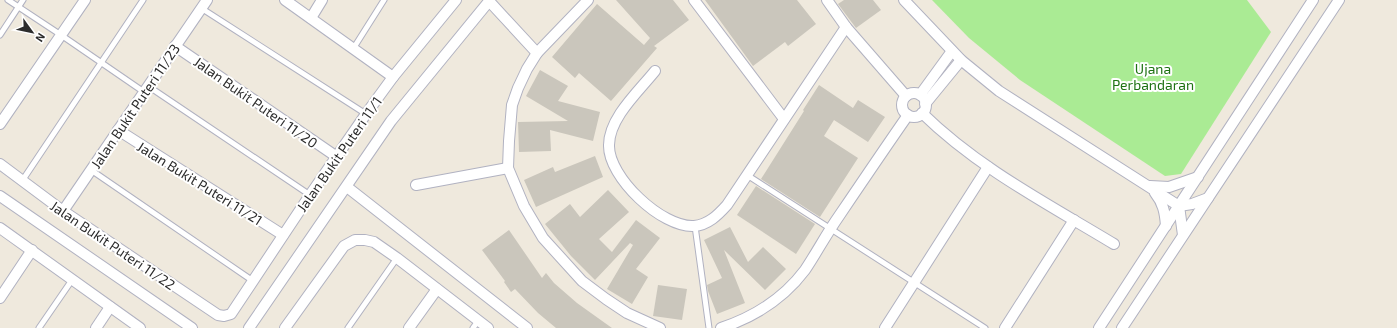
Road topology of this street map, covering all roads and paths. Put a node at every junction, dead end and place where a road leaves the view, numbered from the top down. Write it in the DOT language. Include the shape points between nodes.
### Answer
graph roads {
  1 [pos="8,0"];
  2 [pos="23,0"];
  3 [pos="85,0"];
  4 [pos="143,0"];
  5 [pos="285,0"];
  6 [pos="322,0"];
  7 [pos="384,0"];
  8 [pos="456,0"];
  9 [pos="489,0"];
  10 [pos="588,0"];
  11 [pos="694,0"];
  12 [pos="827,0"];
  13 [pos="904,0"];
  14 [pos="1313,0"];
  15 [pos="1339,0"];
  16 [pos="204,4"];
  17 [pos="19,7"];
  18 [pos="310,18"];
  19 [pos="846,27"];
  20 [pos="0,35"];
  21 [pos="62,35"];
  22 [pos="175,46"];
  23 [pos="353,49"];
  24 [pos="952,51"];
  25 [pos="537,53"];
  26 [pos="961,60"];
  27 [pos="101,62"];
  28 [pos="655,71"];
  29 [pos="393,77"];
  30 [pos="146,89"];
  31 [pos="920,94"];
  32 [pos="906,96"];
  33 [pos="924,108"];
  34 [pos="366,114"];
  35 [pos="908,115"];
  36 [pos="784,119"];
  37 [pos="0,124"];
  38 [pos="118,130"];
  39 [pos="337,157"];
  40 [pos="0,164"];
  41 [pos="988,167"];
  42 [pos="508,168"];
  43 [pos="91,170"];
  44 [pos="747,175"];
  45 [pos="1198,177"];
  46 [pos="22,181"];
  47 [pos="416,185"];
  48 [pos="1150,186"];
  49 [pos="347,187"];
  50 [pos="310,195"];
  51 [pos="0,196"];
  52 [pos="1208,198"];
  53 [pos="1179,206"];
  54 [pos="63,211"];
  55 [pos="1074,220"];
  56 [pos="695,226"];
  57 [pos="1166,226"];
  58 [pos="0,228"];
  59 [pos="830,229"];
  60 [pos="1183,235"];
  61 [pos="283,236"];
  62 [pos="1114,244"];
  63 [pos="32,250"];
  64 [pos="397,258"];
  65 [pos="72,280"];
  66 [pos="253,282"];
  67 [pos="915,283"];
  68 [pos="437,289"];
  69 [pos="0,298"];
  70 [pos="110,307"];
  71 [pos="231,314"];
  72 [pos="476,324"];
  73 [pos="38,328"];
  74 [pos="96,328"];
  75 [pos="140,328"];
  76 [pos="192,328"];
  77 [pos="249,328"];
  78 [pos="284,328"];
  79 [pos="348,328"];
  80 [pos="409,328"];
  81 [pos="488,328"];
  82 [pos="527,328"];
  83 [pos="660,328"];
  84 [pos="709,328"];
  85 [pos="721,328"];
  86 [pos="885,328"];
  87 [pos="985,328"];
  88 [pos="1005,328"];
  89 [pos="1099,328"];
  90 [pos="1122,328"];
  1 -- 17 [label="lane"];
  2 -- 17 [label="lane"];
  3 -- 21 [label="street"];
  4 -- 27 [label="lane"];
  5 -- 18 [label="street"];
  6 -- 18 [label="street"];
  7 -- 23 [label="lane"];
  8 -- 29 [label="street, Jalan Bukit Puteri 11/1"];
  9 -- 25 [label="street"];
  9 -- 49 [label="street" via="392,121"];
  10 -- 25 [label="street"];
  11 -- 36 [label="street"];
  12 -- 19 [label="street"];
  13 -- 24 [label="street"];
  14 -- 45 [label="street"];
  15 -- 52 [label="street"];
  16 -- 22 [label="street, Jalan Bukit Puteri 11/23"];
  16 -- 34 [label="lane"];
  17 -- 20 [label="lane"];
  17 -- 21 [label="lane"];
  18 -- 23 [label="street"];
  19 -- 32 [label="street"];
  19 -- 36 [label="street"];
  21 -- 27 [label="lane"];
  21 -- 37 [label="street"];
  22 -- 30 [label="street, Jalan Bukit Puteri 11/23"];
  22 -- 39 [label="street, Jalan Bukit Puteri 11/20"];
  23 -- 29 [label="street"];
  24 -- 26 [label="street"];
  24 -- 31 [label="street"];
  25 -- 42 [label="street" via="512,105"];
  26 -- 33 [label="street"];
  26 -- 48 [label="street" via="999,91"];
  27 -- 30 [label="lane"];
  27 -- 46 [label="lane"];
  28 -- 56 [label="street" via="622,112 613,128 609,145 611,160 632,191 649,207 674,222"];
  29 -- 34 [label="street, Jalan Bukit Puteri 11/1"];
  30 -- 38 [label="street, Jalan Bukit Puteri 11/23"];
  30 -- 50 [label="lane"];
  31 -- 32 [label="street" via="912,93"];
  31 -- 33 [label="street" via="923,97"];
  32 -- 35 [label="street" via="902,106"];
  33 -- 35 [label="street" via="915,116"];
  33 -- 41 [label="street" via="939,130"];
  34 -- 39 [label="street, Jalan Bukit Puteri 11/1"];
  35 -- 59 [label="street"];
  36 -- 44 [label="street"];
  38 -- 43 [label="street, Jalan Bukit Puteri 11/23"];
  38 -- 61 [label="street, Jalan Bukit Puteri 11/21"];
  39 -- 50 [label="street, Jalan Bukit Puteri 11/1"];
  40 -- 46 [label="street, Jalan Bukit Puteri 11/22"];
  41 -- 55 [label="street"];
  41 -- 67 [label="street"];
  42 -- 47 [label="street"];
  42 -- 83 [label="street" via="524,206 543,238 582,281 622,309"];
  43 -- 54 [label="street, Jalan Bukit Puteri 11/23"];
  43 -- 66 [label="lane"];
  44 -- 56 [label="street" via="727,205 712,221"];
  44 -- 59 [label="lane"];
  45 -- 48 [label="street" via="1169,187"];
  45 -- 53 [label="street"];
  46 -- 54 [label="street, Jalan Bukit Puteri 11/22"];
  48 -- 53 [label="street"];
  48 -- 57 [label="street" via="1162,202"];
  49 -- 77 [label="street"];
  49 -- 82 [label="street"];
  50 -- 61 [label="street, Jalan Bukit Puteri 11/1"];
  51 -- 76 [label="street"];
  52 -- 53 [label="street"];
  52 -- 60 [label="street"];
  53 -- 57 [label="street"];
  53 -- 60 [label="street"];
  54 -- 71 [label="street, Jalan Bukit Puteri 11/22" via="218,315"];
  55 -- 62 [label="street"];
  55 -- 88 [label="street"];
  56 -- 84 [label="lane"];
  57 -- 89 [label="street"];
  58 -- 63 [label="street"];
  59 -- 67 [label="lane"];
  59 -- 85 [label="street" via="804,270 786,290 762,310"];
  60 -- 90 [label="street"];
  61 -- 66 [label="street, Jalan Bukit Puteri 11/1"];
  63 -- 65 [label="street"];
  63 -- 69 [label="street"];
  64 -- 68 [label="street"];
  64 -- 78 [label="street" via="374,242 355,240 344,246"];
  64 -- 79 [label="lane"];
  65 -- 70 [label="street"];
  65 -- 73 [label="lane"];
  66 -- 71 [label="street, Jalan Bukit Puteri 11/1"];
  67 -- 86 [label="street"];
  67 -- 87 [label="lane"];
  68 -- 72 [label="street"];
  68 -- 80 [label="street"];
  70 -- 74 [label="street"];
  70 -- 75 [label="street"];
  72 -- 81 [label="street"];
}
